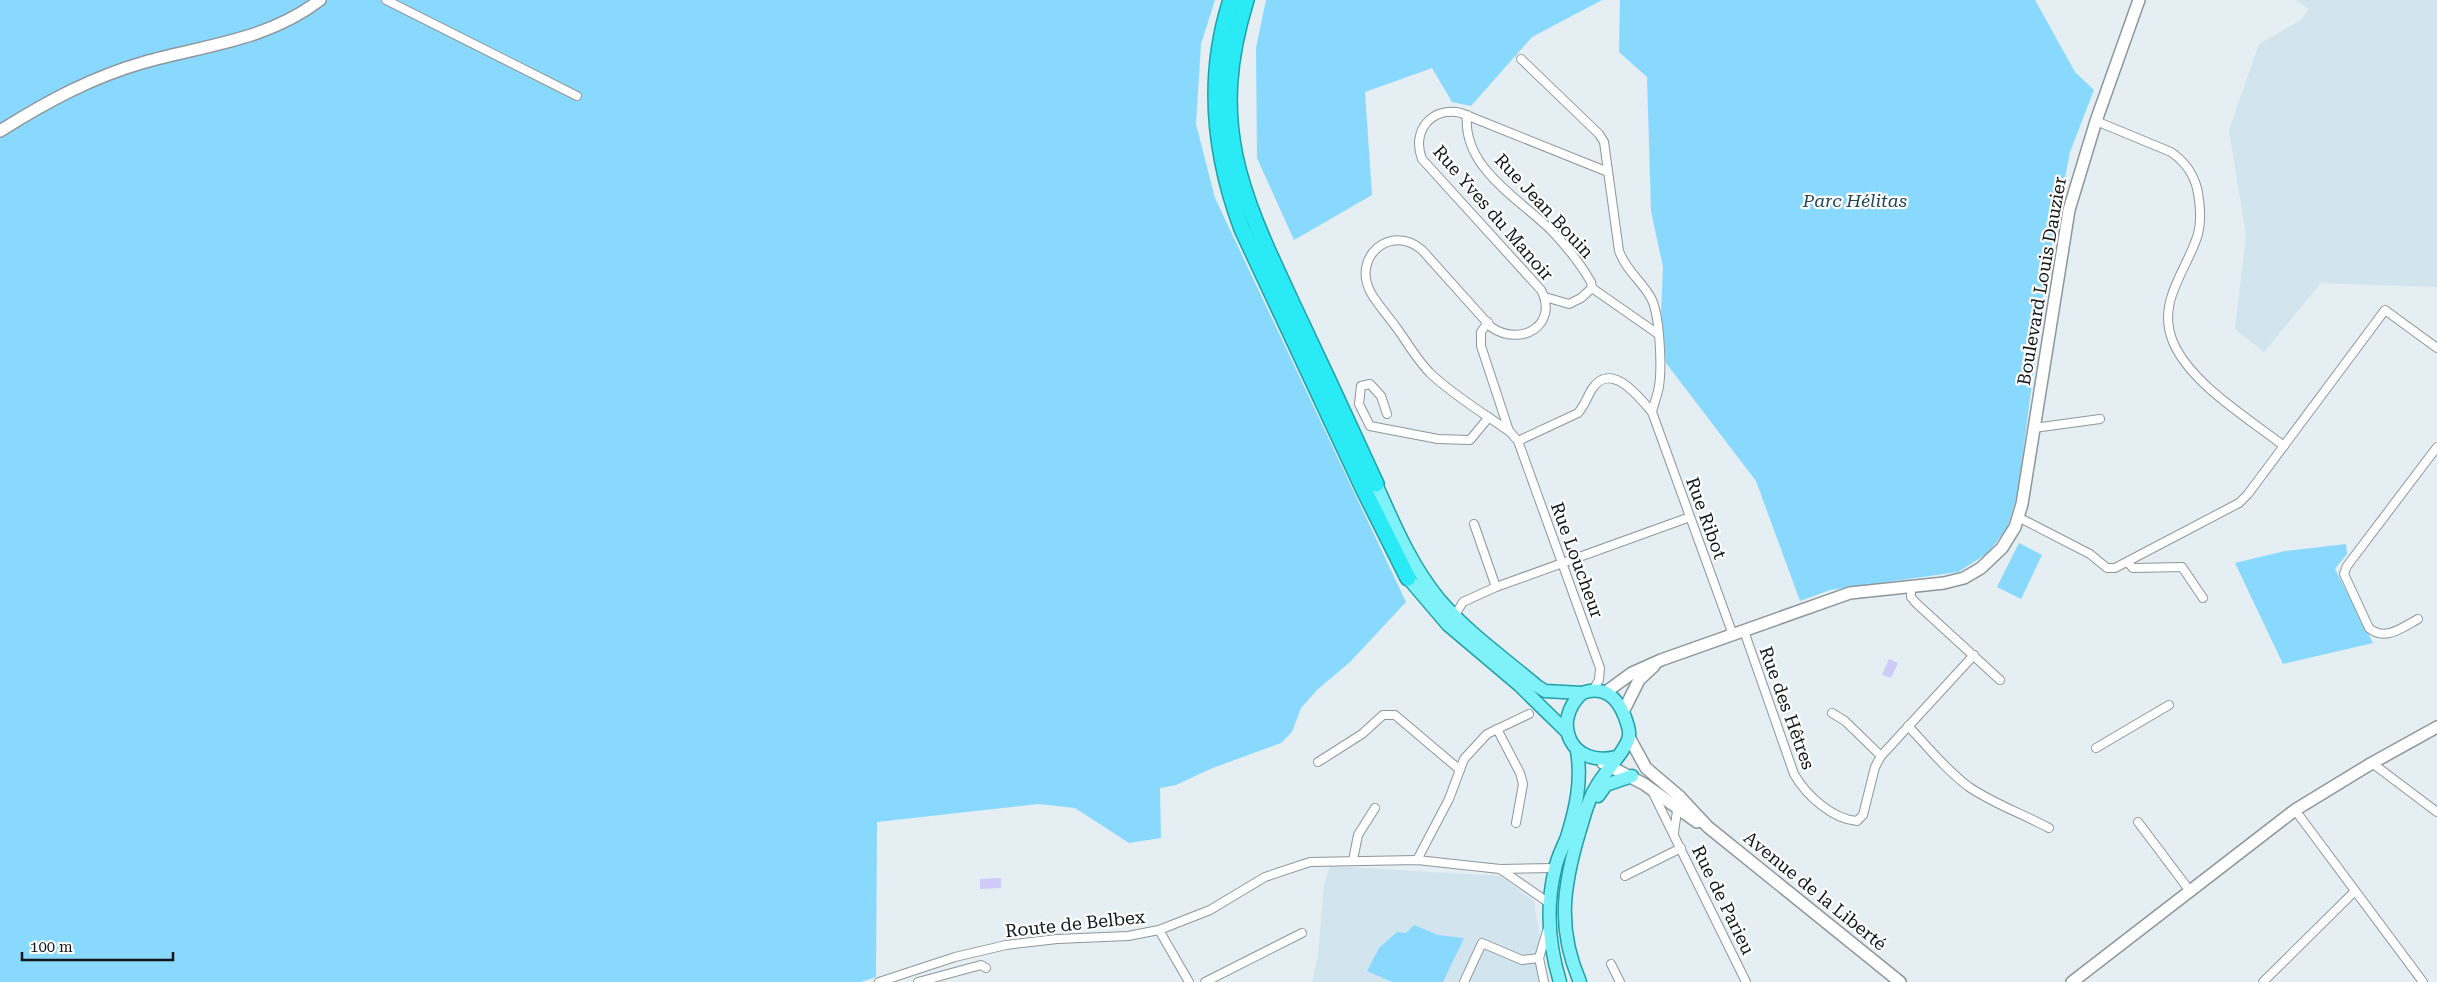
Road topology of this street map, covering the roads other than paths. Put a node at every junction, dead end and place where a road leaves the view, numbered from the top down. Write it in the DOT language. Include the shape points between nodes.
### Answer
graph roads {
  1 [pos="320,0"];
  2 [pos="386,0"];
  3 [pos="1231,0"];
  4 [pos="1246,0"];
  5 [pos="2139,0"];
  6 [pos="1521,59"];
  7 [pos="577,96"];
  8 [pos="1468,116"];
  9 [pos="2096,121"];
  10 [pos="0,130"];
  11 [pos="1608,172"];
  12 [pos="1592,288"];
  13 [pos="1544,297"];
  14 [pos="1488,322"];
  15 [pos="1658,334"];
  16 [pos="2437,348"];
  17 [pos="1652,412"];
  18 [pos="1387,414"];
  19 [pos="1489,417"];
  20 [pos="2100,419"];
  21 [pos="2034,428"];
  22 [pos="1510,432"];
  23 [pos="1518,441"];
  24 [pos="2284,446"];
  25 [pos="2437,447"];
  26 [pos="1376,484"];
  27 [pos="1690,517"];
  28 [pos="2018,517"];
  29 [pos="1474,524"];
  30 [pos="2127,562"];
  31 [pos="1563,564"];
  32 [pos="1408,578"];
  33 [pos="1496,587"];
  34 [pos="1910,587"];
  35 [pos="2203,598"];
  36 [pos="1454,615"];
  37 [pos="2418,619"];
  38 [pos="1744,631"];
  39 [pos="1732,635"];
  40 [pos="1974,655"];
  41 [pos="1661,660"];
  42 [pos="2000,680"];
  43 [pos="1594,692"];
  44 [pos="2169,705"];
  45 [pos="1623,712"];
  46 [pos="1832,713"];
  47 [pos="1529,714"];
  48 [pos="1908,726"];
  49 [pos="2437,727"];
  50 [pos="1497,729"];
  51 [pos="1568,732"];
  52 [pos="1629,737"];
  53 [pos="2096,748"];
  54 [pos="1577,751"];
  55 [pos="1881,756"];
  56 [pos="1608,761"];
  57 [pos="1318,762"];
  58 [pos="2372,763"];
  59 [pos="1460,770"];
  60 [pos="1632,776"];
  61 [pos="1650,788"];
  62 [pos="1678,802"];
  63 [pos="1375,808"];
  64 [pos="2295,810"];
  65 [pos="2437,812"];
  66 [pos="1584,817"];
  67 [pos="2138,822"];
  68 [pos="1516,823"];
  69 [pos="2049,828"];
  70 [pos="1674,832"];
  71 [pos="1681,848"];
  72 [pos="1354,860"];
  73 [pos="1417,860"];
  74 [pos="1555,868"];
  75 [pos="1500,869"];
  76 [pos="1625,876"];
  77 [pos="2190,891"];
  78 [pos="2355,891"];
  79 [pos="1549,903"];
  80 [pos="1550,924"];
  81 [pos="1159,930"];
  82 [pos="1302,933"];
  83 [pos="955,958"];
  84 [pos="1538,958"];
  85 [pos="1611,964"];
  86 [pos="986,968"];
  87 [pos="959,970"];
  88 [pos="879,982"];
  89 [pos="918,982"];
  90 [pos="1189,982"];
  91 [pos="1205,982"];
  92 [pos="1464,982"];
  93 [pos="1544,982"];
  94 [pos="1560,982"];
  95 [pos="1580,982"];
  96 [pos="1620,982"];
  97 [pos="1746,982"];
  98 [pos="1900,982"];
  99 [pos="2072,982"];
  100 [pos="2263,982"];
  101 [pos="2423,982"];
  1 -- 10 [label="street" via="269,30 231,43 101,76 62,94"];
  2 -- 7 [label="street"];
  3 -- 32 [label="highway" via="1218,56 1215,87 1219,145 1232,202 1364,490"];
  4 -- 26 [label="highway" via="1229,87 1236,167 1255,223"];
  5 -- 9 [label="street, Boulevard Louis Dauzier"];
  6 -- 11 [label="street" via="1599,134 1606,150"];
  8 -- 11 [label="street, Rue Yves du Manoir"];
  8 -- 12 [label="street, Rue Jean Bouin" via="1467,134 1483,164 1506,191 1569,249"];
  8 -- 13 [label="street, Rue Yves du Manoir" via="1444,112 1425,123 1419,137 1422,159"];
  9 -- 21 [label="street, Boulevard Louis Dauzier" via="2068,210"];
  9 -- 24 [label="street" via="2171,152 2190,171 2199,201 2200,220 2197,235 2171,294 2168,320 2174,342 2192,370 2212,390"];
  11 -- 15 [label="street" via="1619,251 1624,264 1652,299"];
  12 -- 13 [label="street" via="1568,304"];
  12 -- 15 [label="street"];
  13 -- 14 [label="street, Rue Yves du Manoir" via="1543,317 1526,334 1508,336"];
  14 -- 19 [label="street, Rue Yves du Manoir" via="1416,245 1401,240 1391,241 1382,244 1370,257 1366,275 1371,293 1421,362 1440,381"];
  14 -- 22 [label="street" via="1481,332 1481,346"];
  15 -- 17 [label="street" via="1661,372"];
  16 -- 24 [label="street" via="2385,310"];
  17 -- 23 [label="street" via="1626,384 1619,380 1604,380 1592,388 1578,413"];
  17 -- 27 [label="street, Rue Ribot"];
  18 -- 19 [label="street" via="1381,396 1370,384 1362,386 1359,404 1370,426 1378,428 1438,439 1470,440"];
  19 -- 22 [label="street, Rue Yves du Manoir"];
  20 -- 21 [label="street"];
  21 -- 28 [label="street, Boulevard Louis Dauzier"];
  22 -- 23 [label="street, Rue Yves du Manoir"];
  23 -- 31 [label="street, Rue Loucheur"];
  24 -- 30 [label="street" via="2239,503"];
  25 -- 37 [label="street" via="2344,574 2373,632 2390,633"];
  26 -- 36 [label="main road" via="1412,560"];
  27 -- 31 [label="street"];
  27 -- 39 [label="street, Rue Ribot"];
  28 -- 30 [label="street" via="2090,554 2106,568"];
  28 -- 34 [label="street, Boulevard Louis Dauzier" via="2002,548 1981,568 1964,578"];
  29 -- 33 [label="street"];
  30 -- 35 [label="street" via="2132,568 2182,567"];
  31 -- 33 [label="street"];
  31 -- 43 [label="street, Rue Loucheur" via="1600,668"];
  32 -- 51 [label="main road" via="1448,625 1520,685"];
  33 -- 36 [label="street" via="1463,602"];
  34 -- 38 [label="street, Boulevard Louis Dauzier" via="1850,593"];
  34 -- 40 [label="street" via="1916,603"];
  36 -- 43 [label="main road" via="1546,691"];
  38 -- 39 [label="street, Boulevard Louis Dauzier"];
  38 -- 55 [label="street, Rue des Hêtres" via="1786,756 1802,787 1816,800 1846,820 1857,821 1863,815 1874,767"];
  39 -- 41 [label="street, Boulevard Louis Dauzier"];
  40 -- 42 [label="street"];
  40 -- 48 [label="street"];
  41 -- 43 [label="street, Boulevard Louis Dauzier"];
  41 -- 45 [label="street, Boulevard Louis Dauzier" via="1639,680"];
  43 -- 45 [label="main road" via="1618,701"];
  43 -- 51 [label="main road" via="1576,699 1568,714"];
  44 -- 53 [label="street"];
  45 -- 52 [label="main road"];
  46 -- 55 [label="street" via="1845,721"];
  47 -- 50 [label="street"];
  48 -- 55 [label="street"];
  48 -- 69 [label="street" via="1970,787"];
  49 -- 58 [label="street"];
  50 -- 59 [label="street" via="1475,745"];
  50 -- 68 [label="street" via="1523,784"];
  51 -- 54 [label="main road"];
  52 -- 56 [label="main road"];
  52 -- 62 [label="street, Avenue de la Liberté" via="1646,768"];
  54 -- 56 [label="main road"];
  54 -- 74 [label="main road" via="1580,783"];
  56 -- 60 [label="street, Avenue de la Liberté"];
  56 -- 66 [label="main road" via="1591,794"];
  57 -- 59 [label="street" via="1389,713"];
  58 -- 64 [label="street"];
  58 -- 65 [label="street"];
  59 -- 73 [label="street" via="1449,799"];
  60 -- 61 [label="street, Avenue de la Liberté"];
  60 -- 66 [label="main road" via="1606,784"];
  61 -- 62 [label="street, Avenue de la Liberté"];
  61 -- 70 [label="street, Rue de Parieu"];
  62 -- 70 [label="street"];
  62 -- 98 [label="street, Avenue de la Liberté" via="1700,825 1708,827"];
  63 -- 72 [label="street" via="1358,836"];
  64 -- 77 [label="street"];
  64 -- 78 [label="street"];
  66 -- 95 [label="main road" via="1564,888 1564,926"];
  67 -- 77 [label="street"];
  70 -- 71 [label="street, Rue de Parieu"];
  71 -- 76 [label="street"];
  71 -- 97 [label="street, Rue de Parieu"];
  72 -- 73 [label="street, Route de Belbex"];
  72 -- 81 [label="street, Route de Belbex" via="1310,862 1287,868 1265,877 1210,910"];
  73 -- 75 [label="street, Route de Belbex"];
  74 -- 75 [label="street, Route de Belbex"];
  74 -- 79 [label="main road"];
  75 -- 79 [label="street, Route de Belbex"];
  77 -- 99 [label="street"];
  78 -- 100 [label="street"];
  78 -- 101 [label="street"];
  79 -- 80 [label="main road"];
  80 -- 84 [label="street"];
  80 -- 94 [label="main road"];
  81 -- 83 [label="street, Route de Belbex" via="1128,936 1057,939"];
  81 -- 90 [label="street"];
  82 -- 91 [label="street"];
  83 -- 87 [label="street"];
  83 -- 88 [label="street, Route de Belbex"];
  84 -- 92 [label="street" via="1522,960 1482,943"];
  84 -- 93 [label="street"];
  85 -- 96 [label="street"];
  86 -- 87 [label="street" via="981,965"];
  87 -- 89 [label="street"];
}
